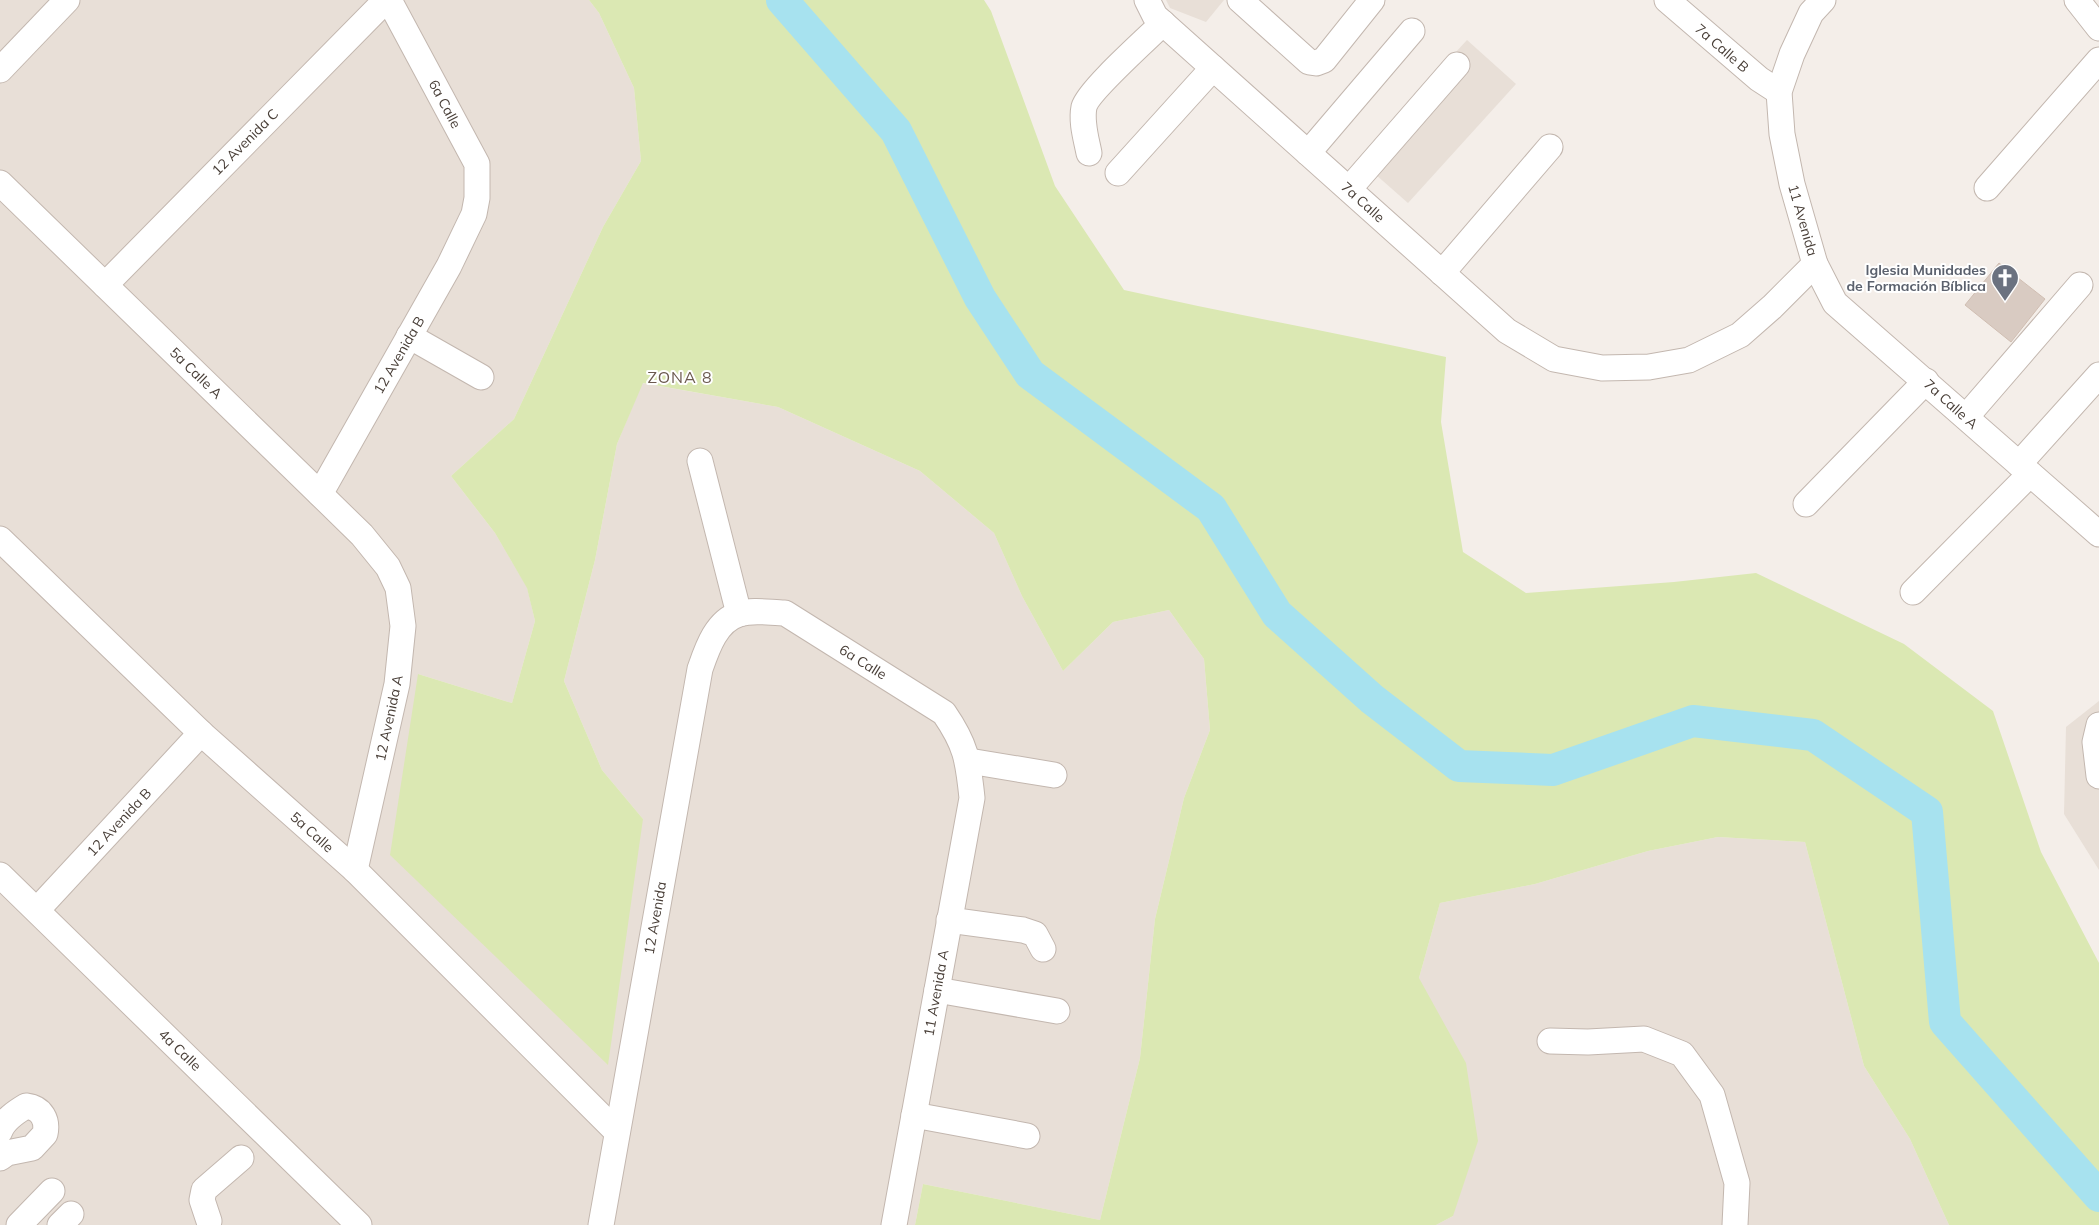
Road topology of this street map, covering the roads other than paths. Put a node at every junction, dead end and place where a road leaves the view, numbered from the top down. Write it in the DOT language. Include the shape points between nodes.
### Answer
graph roads {
  1 [pos="67,0"];
  2 [pos="387,0"];
  3 [pos="1147,0"];
  4 [pos="1372,0"];
  5 [pos="1667,0"];
  6 [pos="1823,0"];
  7 [pos="2077,0"];
  8 [pos="1243,1"];
  9 [pos="1163,23"];
  10 [pos="2099,28"];
  11 [pos="1412,31"];
  12 [pos="2099,60"];
  13 [pos="1457,66"];
  14 [pos="1213,68"];
  15 [pos="0,70"];
  16 [pos="1779,92"];
  17 [pos="1550,147"];
  18 [pos="1089,153"];
  19 [pos="1308,153"];
  20 [pos="1118,173"];
  21 [pos="0,183"];
  22 [pos="1987,188"];
  23 [pos="1348,190"];
  24 [pos="474,214"];
  25 [pos="1815,264"];
  26 [pos="1442,273"];
  27 [pos="104,285"];
  28 [pos="2080,285"];
  29 [pos="409,336"];
  30 [pos="1602,368"];
  31 [pos="2099,375"];
  32 [pos="481,377"];
  33 [pos="1926,382"];
  34 [pos="1966,417"];
  35 [pos="700,461"];
  36 [pos="2024,469"];
  37 [pos="320,494"];
  38 [pos="1806,504"];
  39 [pos="2099,534"];
  40 [pos="0,539"];
  41 [pos="388,567"];
  42 [pos="1913,592"];
  43 [pos="734,616"];
  44 [pos="201,733"];
  45 [pos="2097,734"];
  46 [pos="968,761"];
  47 [pos="1054,775"];
  48 [pos="2099,776"];
  49 [pos="355,870"];
  50 [pos="0,875"];
  51 [pos="37,910"];
  52 [pos="949,920"];
  53 [pos="1043,949"];
  54 [pos="937,990"];
  55 [pos="1057,1011"];
  56 [pos="1550,1041"];
  57 [pos="914,1115"];
  58 [pos="0,1132"];
  59 [pos="617,1132"];
  60 [pos="1027,1136"];
  61 [pos="0,1158"];
  62 [pos="241,1158"];
  63 [pos="52,1191"];
  64 [pos="213,1224"];
  65 [pos="19,1225"];
  66 [pos="359,1225"];
  67 [pos="601,1225"];
  68 [pos="894,1225"];
  69 [pos="1735,1225"];
  1 -- 15 [label="street"];
  2 -- 24 [label="street, 6a Calle" via="477,164"];
  2 -- 27 [label="street, 12 Avenida C"];
  3 -- 9 [label="street, 7a Calle" via="1155,16"];
  4 -- 8 [label="street" via="1324,60 1316,63 1309,62"];
  5 -- 16 [label="street, 7a Calle B" via="1759,79"];
  6 -- 16 [label="street, 11 Avenida" via="1811,14"];
  7 -- 10 [label="street"];
  9 -- 14 [label="street, 7a Calle"];
  9 -- 18 [label="street" via="1106,78 1084,105 1082,119"];
  11 -- 19 [label="street"];
  12 -- 22 [label="street"];
  13 -- 23 [label="street"];
  14 -- 19 [label="street, 7a Calle"];
  14 -- 20 [label="street"];
  16 -- 25 [label="street, 11 Avenida" via="1790,176"];
  17 -- 26 [label="street"];
  19 -- 23 [label="street, 7a Calle"];
  21 -- 27 [label="street, 5a Calle A"];
  23 -- 26 [label="street, 7a Calle"];
  24 -- 29 [label="street, 12 Avenida B"];
  25 -- 30 [label="street, 11 Avenida" via="1740,334 1689,360 1649,367"];
  25 -- 33 [label="street, 7a Calle A" via="1835,303"];
  26 -- 30 [label="street, 7a Calle" via="1507,332 1554,359"];
  27 -- 37 [label="street, 5a Calle A"];
  28 -- 34 [label="street"];
  29 -- 32 [label="street"];
  29 -- 37 [label="street, 12 Avenida B"];
  31 -- 36 [label="street"];
  33 -- 34 [label="street, 7a Calle A"];
  33 -- 38 [label="street"];
  34 -- 36 [label="street, 7a Calle A"];
  35 -- 43 [label="street"];
  36 -- 39 [label="street, 7a Calle A"];
  36 -- 42 [label="street"];
  37 -- 41 [label="street, 5a Calle A" via="362,535"];
  40 -- 44 [label="street, 5a Calle"];
  41 -- 49 [label="street, 12 Avenida A" via="398,588 403,626 397,684"];
  43 -- 46 [label="street, 6a Calle" via="755,612 786,614 944,713 958,733"];
  43 -- 59 [label="street, 12 Avenida" via="709,642 700,669"];
  44 -- 49 [label="street, 5a Calle"];
  44 -- 51 [label="street, 12 Avenida B"];
  45 -- 48 [label="street"];
  46 -- 47 [label="street"];
  46 -- 52 [label="street, 11 Avenida A" via="972,798"];
  49 -- 59 [label="street, 5a Calle"];
  50 -- 51 [label="street, 4a Calle"];
  51 -- 66 [label="street, 4a Calle"];
  52 -- 53 [label="street" via="1023,930 1035,934"];
  52 -- 54 [label="street, 11 Avenida A"];
  54 -- 55 [label="street"];
  54 -- 57 [label="street, 11 Avenida A"];
  56 -- 69 [label="street" via="1644,1039 1682,1054 1712,1095 1737,1183"];
  57 -- 60 [label="street"];
  57 -- 68 [label="street, 11 Avenida A"];
  58 -- 61 [label="street" via="2,1125 26,1106 33,1107 45,1119 45,1134 32,1148"];
  59 -- 67 [label="street, 12 Avenida"];
  62 -- 64 [label="street" via="204,1190 202,1200"];
  63 -- 65 [label="street"];
}
